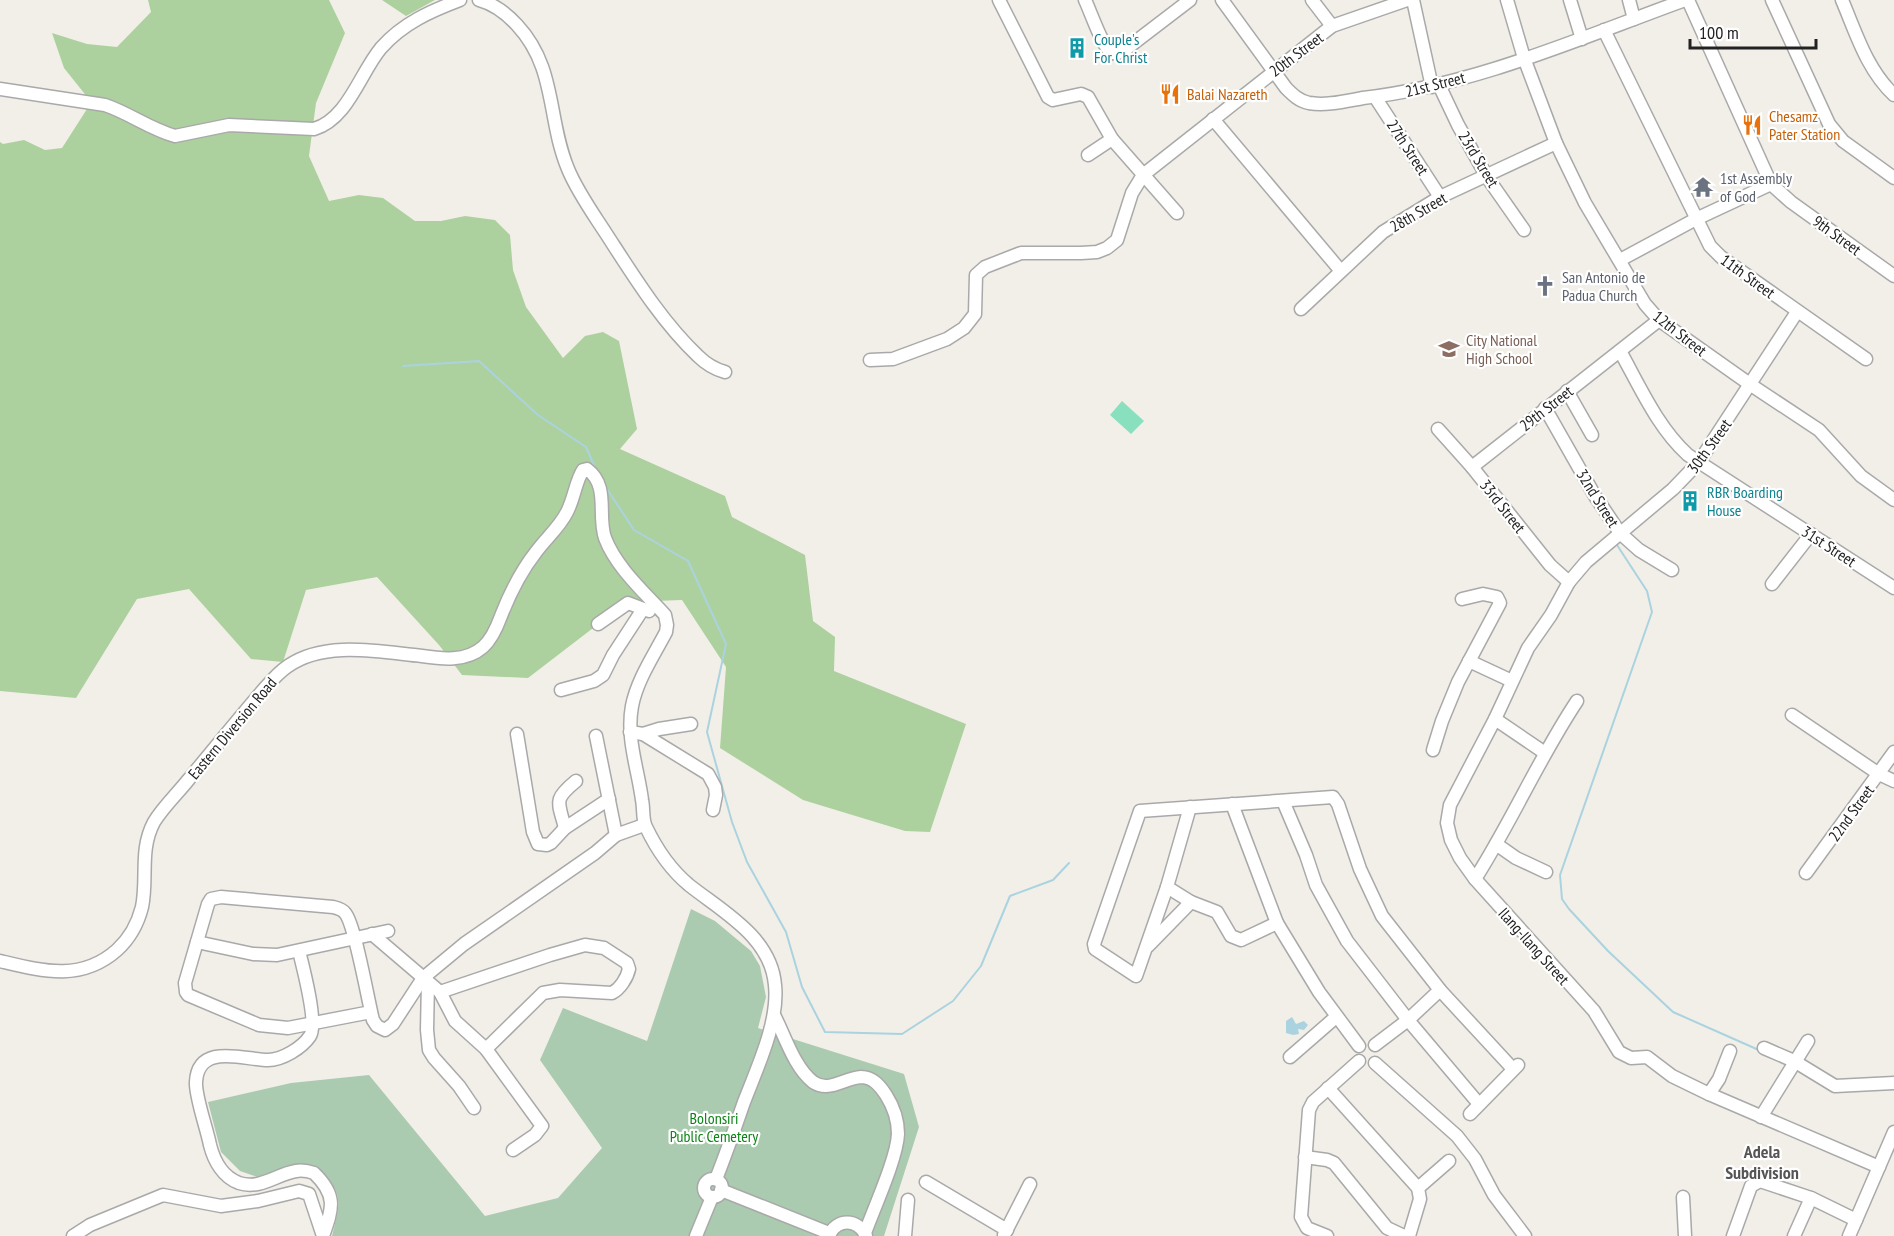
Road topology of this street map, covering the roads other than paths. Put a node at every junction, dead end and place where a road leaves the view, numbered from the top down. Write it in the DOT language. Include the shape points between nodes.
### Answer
graph roads {
  1 [pos="460,0"];
  2 [pos="479,0"];
  3 [pos="999,0"];
  4 [pos="1085,0"];
  5 [pos="1190,0"];
  6 [pos="1222,0"];
  7 [pos="1312,0"];
  8 [pos="1407,0"];
  9 [pos="1413,0"];
  10 [pos="1507,0"];
  11 [pos="1570,0"];
  12 [pos="1629,0"];
  13 [pos="1687,0"];
  14 [pos="1772,0"];
  15 [pos="1842,0"];
  16 [pos="1634,19"];
  17 [pos="1332,26"];
  18 [pos="1604,30"];
  19 [pos="1582,39"];
  20 [pos="1524,58"];
  21 [pos="1273,71"];
  22 [pos="1436,86"];
  23 [pos="0,89"];
  24 [pos="1894,95"];
  25 [pos="1375,97"];
  26 [pos="1213,119"];
  27 [pos="1112,139"];
  28 [pos="1556,143"];
  29 [pos="1088,155"];
  30 [pos="1143,175"];
  31 [pos="1487,177"];
  32 [pos="1894,178"];
  33 [pos="1771,184"];
  34 [pos="1440,197"];
  35 [pos="1177,213"];
  36 [pos="1696,219"];
  37 [pos="1524,230"];
  38 [pos="1620,260"];
  39 [pos="1340,270"];
  40 [pos="1894,276"];
  41 [pos="1300,309"];
  42 [pos="1797,312"];
  43 [pos="1659,320"];
  44 [pos="1620,351"];
  45 [pos="1866,359"];
  46 [pos="870,360"];
  47 [pos="725,372"];
  48 [pos="1750,385"];
  49 [pos="1567,391"];
  50 [pos="1545,408"];
  51 [pos="1438,429"];
  52 [pos="1592,435"];
  53 [pos="1699,462"];
  54 [pos="1472,467"];
  55 [pos="1894,500"];
  56 [pos="1620,533"];
  57 [pos="1810,534"];
  58 [pos="1672,570"];
  59 [pos="1569,582"];
  60 [pos="1772,584"];
  61 [pos="1894,588"];
  62 [pos="1462,599"];
  63 [pos="643,609"];
  64 [pos="665,615"];
  65 [pos="598,624"];
  66 [pos="1469,662"];
  67 [pos="1512,681"];
  68 [pos="561,690"];
  69 [pos="1577,701"];
  70 [pos="1792,715"];
  71 [pos="1495,719"];
  72 [pos="691,724"];
  73 [pos="630,732"];
  74 [pos="517,734"];
  75 [pos="643,734"];
  76 [pos="596,736"];
  77 [pos="1433,750"];
  78 [pos="1894,752"];
  79 [pos="1545,753"];
  80 [pos="1879,774"];
  81 [pos="576,781"];
  82 [pos="1894,781"];
  83 [pos="609,799"];
  84 [pos="1283,801"];
  85 [pos="1232,804"];
  86 [pos="1190,807"];
  87 [pos="713,810"];
  88 [pos="644,825"];
  89 [pos="565,828"];
  90 [pos="616,835"];
  91 [pos="1496,844"];
  92 [pos="1546,872"];
  93 [pos="1806,873"];
  94 [pos="1475,879"];
  95 [pos="1167,887"];
  96 [pos="1191,902"];
  97 [pos="1277,923"];
  98 [pos="388,931"];
  99 [pos="372,934"];
  100 [pos="354,937"];
  101 [pos="197,942"];
  102 [pos="1144,950"];
  103 [pos="299,951"];
  104 [pos="0,961"];
  105 [pos="425,980"];
  106 [pos="1440,990"];
  107 [pos="440,992"];
  108 [pos="371,1012"];
  109 [pos="774,1015"];
  110 [pos="1336,1017"];
  111 [pos="1408,1020"];
  112 [pos="314,1023"];
  113 [pos="1808,1041"];
  114 [pos="1375,1045"];
  115 [pos="1359,1046"];
  116 [pos="1764,1048"];
  117 [pos="486,1049"];
  118 [pos="1730,1051"];
  119 [pos="1290,1057"];
  120 [pos="1359,1061"];
  121 [pos="1375,1063"];
  122 [pos="1792,1065"];
  123 [pos="1894,1083"];
  124 [pos="1328,1088"];
  125 [pos="1709,1094"];
  126 [pos="474,1108"];
  127 [pos="1761,1117"];
  128 [pos="1894,1132"];
  129 [pos="513,1150"];
  130 [pos="1305,1157"];
  131 [pos="1449,1161"];
  132 [pos="1879,1167"];
  133 [pos="926,1182"];
  134 [pos="1030,1184"];
  135 [pos="1418,1188"];
  136 [pos="716,1189"];
  137 [pos="1683,1197"];
  138 [pos="1811,1198"];
  139 [pos="908,1200"];
  140 [pos="1856,1220"];
  141 [pos="1005,1233"];
  142 [pos="865,1234"];
  143 [pos="829,1235"];
  144 [pos="73,1236"];
  145 [pos="323,1236"];
  146 [pos="696,1236"];
  147 [pos="905,1236"];
  148 [pos="1327,1236"];
  149 [pos="1404,1236"];
  150 [pos="1409,1236"];
  151 [pos="1525,1236"];
  152 [pos="1684,1236"];
  153 [pos="1733,1236"];
  154 [pos="1794,1236"];
  155 [pos="1849,1236"];
  1 -- 23 [label="street" via="413,21 384,46 334,118 314,129 229,125 175,136 120,109"];
  2 -- 47 [label="street" via="505,13 537,51 573,182 623,259 686,344 714,369"];
  3 -- 27 [label="street" via="1048,96 1053,100 1081,94 1088,97"];
  4 -- 5 [label="street" via="1105,45 1113,53 1122,52"];
  6 -- 21 [label="street, 21st Street"];
  7 -- 17 [label="street"];
  8 -- 17 [label="street, 20th Street"];
  9 -- 22 [label="street, 23rd Street"];
  10 -- 20 [label="street, 12th Street"];
  11 -- 19 [label="street"];
  12 -- 16 [label="street"];
  13 -- 16 [label="street, 21st Street"];
  13 -- 33 [label="street, 9th Street"];
  14 -- 32 [label="street" via="1829,124 1843,141"];
  15 -- 24 [label="street" via="1873,68"];
  16 -- 18 [label="street, 21st Street"];
  17 -- 21 [label="street, 20th Street"];
  18 -- 19 [label="street, 21st Street"];
  18 -- 36 [label="street, 11th Street"];
  19 -- 20 [label="street, 21st Street"];
  20 -- 22 [label="street, 21st Street"];
  20 -- 28 [label="street, 12th Street"];
  21 -- 25 [label="street, 21st Street" via="1294,95 1306,102"];
  21 -- 26 [label="street, 20th Street"];
  22 -- 25 [label="street, 21st Street"];
  22 -- 31 [label="street, 23rd Street"];
  25 -- 34 [label="street, 27th Street"];
  26 -- 30 [label="street, 20th Street"];
  26 -- 39 [label="street"];
  27 -- 29 [label="street"];
  27 -- 30 [label="street"];
  28 -- 31 [label="street, 28th Street"];
  28 -- 38 [label="street, 12th Street" via="1585,203"];
  30 -- 35 [label="street"];
  30 -- 46 [label="street" via="1132,193 1117,240 1107,248 1082,253 1021,253 985,267 976,275 975,314 964,328 947,339 893,359"];
  31 -- 34 [label="street, 28th Street"];
  31 -- 37 [label="street, 23rd Street"];
  33 -- 36 [label="street"];
  33 -- 40 [label="street, 9th Street"];
  34 -- 39 [label="street, 28th Street" via="1383,232"];
  36 -- 38 [label="street"];
  36 -- 42 [label="street, 11th Street" via="1710,246 1721,257"];
  38 -- 43 [label="street, 12th Street" via="1645,304"];
  39 -- 41 [label="street, 28th Street"];
  42 -- 45 [label="street, 11th Street"];
  42 -- 48 [label="street, 30th Street"];
  43 -- 44 [label="street, 29th Street"];
  43 -- 48 [label="street, 12th Street"];
  44 -- 49 [label="street, 29th Street"];
  44 -- 53 [label="street, 31st Street" via="1675,443"];
  48 -- 53 [label="street, 30th Street"];
  48 -- 55 [label="street, 12th Street" via="1819,430 1861,476"];
  49 -- 50 [label="street, 29th Street"];
  49 -- 52 [label="street"];
  50 -- 54 [label="street, 29th Street"];
  50 -- 56 [label="street, 32nd Street"];
  51 -- 54 [label="street, 33rd Street"];
  53 -- 56 [label="street, 30th Street"];
  53 -- 57 [label="street, 31st Street"];
  54 -- 59 [label="street, 33rd Street" via="1550,566"];
  56 -- 58 [label="street, 32nd Street"];
  56 -- 59 [label="street, 30th Street"];
  57 -- 60 [label="street"];
  57 -- 61 [label="street, 31st Street"];
  59 -- 67 [label="street, Ilang-Ilang Street"];
  62 -- 66 [label="street" via="1487,594 1497,597 1500,603"];
  63 -- 64 [label="street"];
  63 -- 65 [label="street" via="628,603"];
  63 -- 68 [label="street" via="603,675"];
  64 -- 73 [label="street" via="666,632 634,698"];
  64 -- 104 [label="street, Eastern Diversion Road" via="608,544 599,485 592,473 583,470 571,505 525,567 490,639 474,653 440,658 330,652 300,659 278,674 154,822 144,852 142,907 124,943 93,966 57,972"];
  66 -- 67 [label="street"];
  66 -- 77 [label="street"];
  67 -- 71 [label="street, Ilang-Ilang Street"];
  69 -- 79 [label="street"];
  70 -- 80 [label="street"];
  71 -- 79 [label="street"];
  71 -- 94 [label="street, Ilang-Ilang Street" via="1455,794 1447,823 1456,850"];
  72 -- 75 [label="street"];
  73 -- 75 [label="street"];
  73 -- 88 [label="street"];
  74 -- 89 [label="street" via="535,839 538,844 547,845"];
  75 -- 87 [label="street" via="708,774 715,787"];
  76 -- 83 [label="street"];
  78 -- 80 [label="street, 22nd Street"];
  79 -- 91 [label="street"];
  80 -- 82 [label="street"];
  80 -- 93 [label="street, 22nd Street"];
  81 -- 89 [label="street" via="559,797"];
  83 -- 89 [label="street"];
  83 -- 90 [label="street"];
  84 -- 85 [label="street"];
  84 -- 106 [label="street" via="1335,799 1382,916"];
  84 -- 111 [label="street" via="1335,922"];
  85 -- 86 [label="street"];
  85 -- 97 [label="street"];
  86 -- 95 [label="street"];
  86 -- 102 [label="street" via="1138,813 1094,944 1095,949 1136,976"];
  88 -- 90 [label="street"];
  88 -- 109 [label="street" via="676,872 756,939 774,974"];
  90 -- 105 [label="street" via="464,944"];
  91 -- 92 [label="street"];
  91 -- 94 [label="street"];
  94 -- 125 [label="street, Ilang-Ilang Street" via="1594,1011 1619,1052 1631,1058 1647,1057 1672,1076"];
  95 -- 96 [label="street"];
  95 -- 102 [label="street"];
  96 -- 97 [label="street" via="1217,912 1231,936 1241,940"];
  96 -- 102 [label="street"];
  97 -- 110 [label="street"];
  98 -- 99 [label="street"];
  99 -- 100 [label="street"];
  99 -- 105 [label="street"];
  100 -- 101 [label="street" via="348,917 338,908 221,897 208,904"];
  100 -- 103 [label="street"];
  100 -- 108 [label="street"];
  101 -- 103 [label="street" via="260,955"];
  101 -- 112 [label="street" via="185,983 188,995 259,1025 288,1028"];
  103 -- 112 [label="street"];
  105 -- 107 [label="street"];
  105 -- 108 [label="street" via="390,1028 377,1026"];
  105 -- 126 [label="street" via="429,1050"];
  106 -- 111 [label="street"];
  106 -- 111 [label="street" via="1516,1066 1475,1109"];
  107 -- 117 [label="street" via="455,1021"];
  107 -- 117 [label="street" via="585,945 604,948 627,963 628,973 612,993 543,993"];
  108 -- 112 [label="street"];
  109 -- 136 [label="street"];
  109 -- 142 [label="street" via="796,1060 815,1083 834,1086 861,1077 871,1079 890,1102 897,1120 895,1152"];
  110 -- 115 [label="street"];
  110 -- 119 [label="street"];
  111 -- 114 [label="street"];
  112 -- 145 [label="street" via="310,1036 282,1058 219,1056 204,1064 196,1082 216,1163 240,1184 270,1181 296,1171 314,1173 331,1194 330,1218"];
  113 -- 122 [label="street"];
  114 -- 115 [label="street" via="1368,1042"];
  114 -- 121 [label="street" via="1379,1052"];
  115 -- 120 [label="street"];
  116 -- 122 [label="street"];
  117 -- 129 [label="street" via="542,1126"];
  118 -- 125 [label="street"];
  120 -- 121 [label="street"];
  120 -- 124 [label="street"];
  121 -- 151 [label="street" via="1457,1136"];
  122 -- 123 [label="street" via="1835,1086"];
  122 -- 127 [label="street"];
  124 -- 130 [label="street" via="1311,1105"];
  124 -- 135 [label="street"];
  125 -- 127 [label="street, Ilang-Ilang Street"];
  127 -- 132 [label="street, Ilang-Ilang Street"];
  128 -- 132 [label="street"];
  130 -- 148 [label="street" via="1301,1217 1307,1228"];
  130 -- 149 [label="street" via="1334,1163 1388,1228"];
  131 -- 135 [label="street"];
  132 -- 140 [label="street"];
  133 -- 141 [label="street"];
  134 -- 141 [label="street"];
  135 -- 150 [label="street" via="1420,1199"];
  136 -- 143 [label="street"];
  136 -- 146 [label="street"];
  137 -- 152 [label="street"];
  138 -- 140 [label="street"];
  138 -- 153 [label="street" via="1766,1182 1755,1183"];
  138 -- 154 [label="street"];
  139 -- 147 [label="street"];
  140 -- 155 [label="street"];
  142 -- 143 [label="street" via="857,1225 847,1222 836,1225"];
  144 -- 145 [label="street" via="163,1195 221,1206 299,1191 309,1194"];
}
